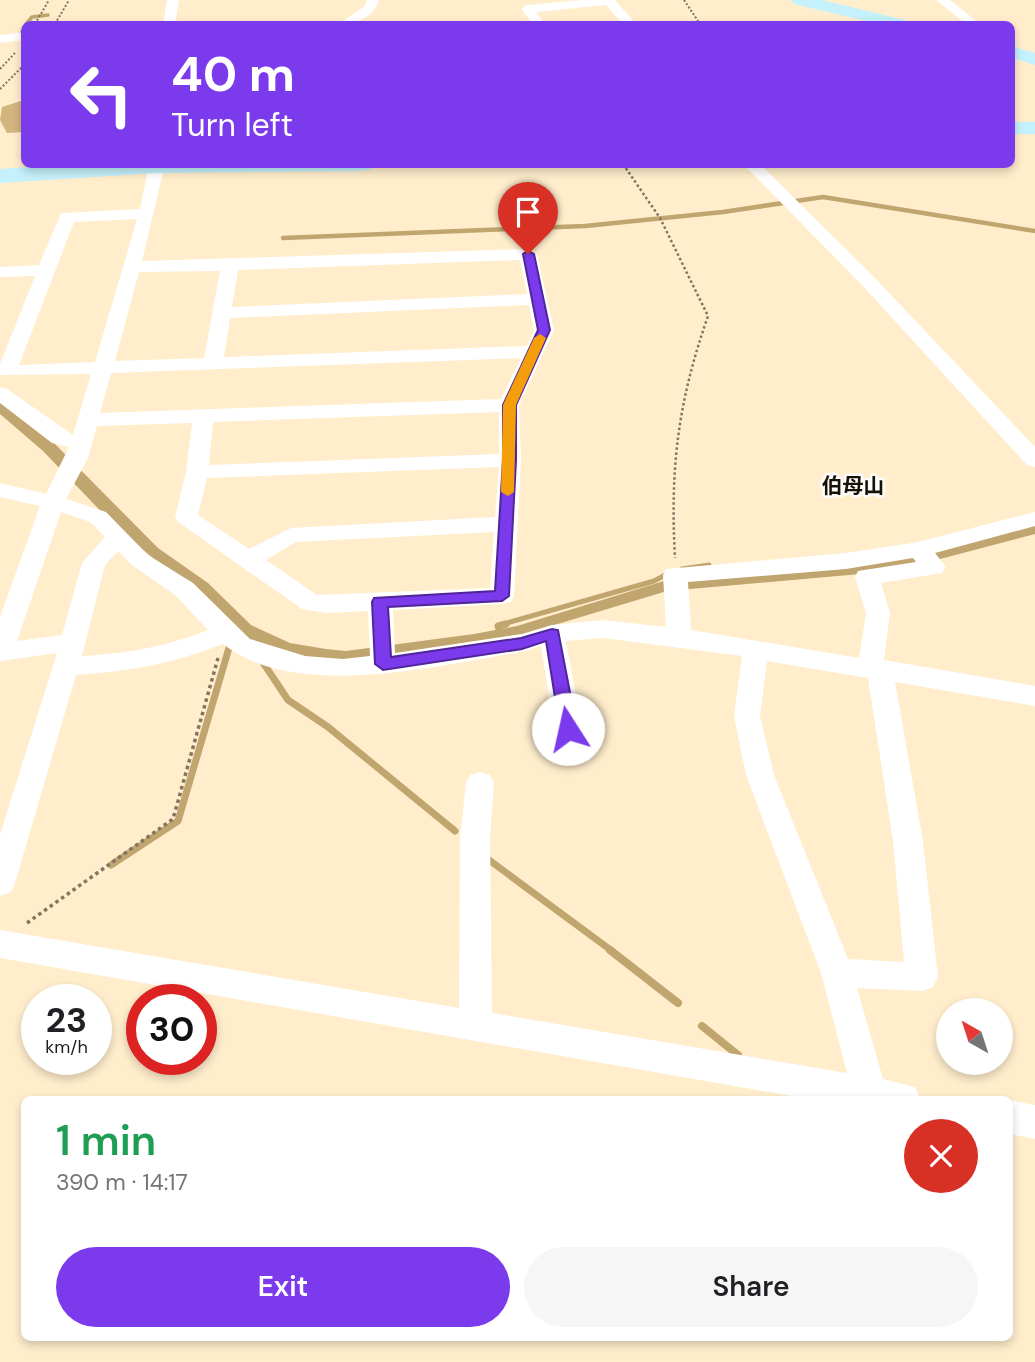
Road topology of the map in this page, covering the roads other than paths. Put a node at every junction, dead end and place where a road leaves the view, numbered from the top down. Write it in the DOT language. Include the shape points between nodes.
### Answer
graph roads {
  1 [pos="173,0"];
  2 [pos="373,0"];
  3 [pos="800,0"];
  4 [pos="821,0"];
  5 [pos="942,0"];
  6 [pos="608,1"];
  7 [pos="170,21"];
  8 [pos="349,21"];
  9 [pos="537,21"];
  10 [pos="627,21"];
  11 [pos="887,21"];
  12 [pos="903,21"];
  13 [pos="970,21"];
  14 [pos="0,39"];
  15 [pos="21,42"];
  16 [pos="1015,53"];
  17 [pos="1015,59"];
  18 [pos="1035,59"];
  19 [pos="1035,65"];
  20 [pos="1015,128"];
  21 [pos="1035,128"];
  22 [pos="114,168"];
  23 [pos="156,168"];
  24 [pos="755,168"];
  25 [pos="0,176"];
  26 [pos="147,214"];
  27 [pos="230,265"];
  28 [pos="132,267"];
  29 [pos="47,270"];
  30 [pos="0,272"];
  31 [pos="538,299"];
  32 [pos="222,313"];
  33 [pos="533,352"];
  34 [pos="213,363"];
  35 [pos="102,369"];
  36 [pos="0,393"];
  37 [pos="509,405"];
  38 [pos="203,415"];
  39 [pos="89,420"];
  40 [pos="81,444"];
  41 [pos="510,460"];
  42 [pos="1035,460"];
  43 [pos="197,472"];
  44 [pos="0,490"];
  45 [pos="53,502"];
  46 [pos="1035,519"];
  47 [pos="506,524"];
  48 [pos="120,536"];
  49 [pos="923,556"];
  50 [pos="249,560"];
  51 [pos="380,602"];
  52 [pos="227,634"];
  53 [pos="552,634"];
  54 [pos="679,637"];
  55 [pos="756,650"];
  56 [pos="1,652"];
  57 [pos="69,654"];
  58 [pos="383,664"];
  59 [pos="875,668"];
  60 [pos="1035,696"];
  61 [pos="568,729"];
  62 [pos="480,783"];
  63 [pos="0,883"];
  64 [pos="12,947"];
  65 [pos="837,973"];
  66 [pos="476,1025"];
  67 [pos="870,1093"];
  68 [pos="886,1096"];
  69 [pos="1013,1118"];
  70 [pos="1035,1122"];
  1 -- 7 [label="street"];
  2 -- 8 [label="street" via="370,9"];
  3 -- 11 [label="main road"];
  4 -- 12 [label="main road"];
  5 -- 13 [label="street"];
  6 -- 9 [label="street" via="572,10 527,9"];
  6 -- 10 [label="street"];
  14 -- 15 [label="street"];
  16 -- 18 [label="main road"];
  17 -- 19 [label="main road"];
  20 -- 21 [label="main road"];
  22 -- 25 [label="main road"];
  23 -- 26 [label="street"];
  24 -- 42 [label="street"];
  26 -- 28 [label="street"];
  26 -- 29 [label="street" via="66,217"];
  27 -- 28 [label="street"];
  27 -- 31 [label="street" via="528,254"];
  27 -- 32 [label="street"];
  28 -- 35 [label="street"];
  29 -- 30 [label="street"];
  29 -- 35 [label="street" via="7,371"];
  31 -- 32 [label="street"];
  31 -- 33 [label="street" via="544,330"];
  32 -- 34 [label="street"];
  33 -- 34 [label="street"];
  33 -- 37 [label="street"];
  34 -- 35 [label="street"];
  35 -- 39 [label="street"];
  36 -- 40 [label="street" via="60,438"];
  37 -- 38 [label="street"];
  37 -- 41 [label="street"];
  38 -- 39 [label="street"];
  38 -- 43 [label="street"];
  39 -- 40 [label="street"];
  40 -- 45 [label="street"];
  41 -- 43 [label="street"];
  41 -- 47 [label="street"];
  43 -- 50 [label="street" via="186,517"];
  44 -- 45 [label="street"];
  45 -- 48 [label="street" via="98,517"];
  45 -- 56 [label="street"];
  46 -- 49 [label="street"];
  47 -- 50 [label="street" via="291,535"];
  47 -- 51 [label="street" via="502,596"];
  48 -- 52 [label="street" via="141,560 184,589"];
  48 -- 57 [label="street" via="94,563"];
  49 -- 54 [label="street" via="675,575"];
  49 -- 59 [label="street" via="934,567 867,577 878,613"];
  50 -- 51 [label="street" via="311,603"];
  51 -- 58 [label="street"];
  52 -- 57 [label="street" via="170,654 119,663"];
  52 -- 58 [label="street" via="256,652 305,665"];
  53 -- 54 [label="street" via="603,629"];
  53 -- 58 [label="street" via="522,643"];
  53 -- 61 [label="street"];
  54 -- 55 [label="street"];
  55 -- 59 [label="street"];
  55 -- 65 [label="street" via="747,716 760,775"];
  56 -- 57 [label="street"];
  57 -- 63 [label="street"];
  59 -- 60 [label="street"];
  59 -- 65 [label="street" via="908,841 922,977"];
  62 -- 66 [label="street" via="475,838"];
  64 -- 66 [label="street"];
  65 -- 67 [label="street"];
  66 -- 67 [label="street"];
  67 -- 68 [label="street"];
  69 -- 70 [label="street"];
}
